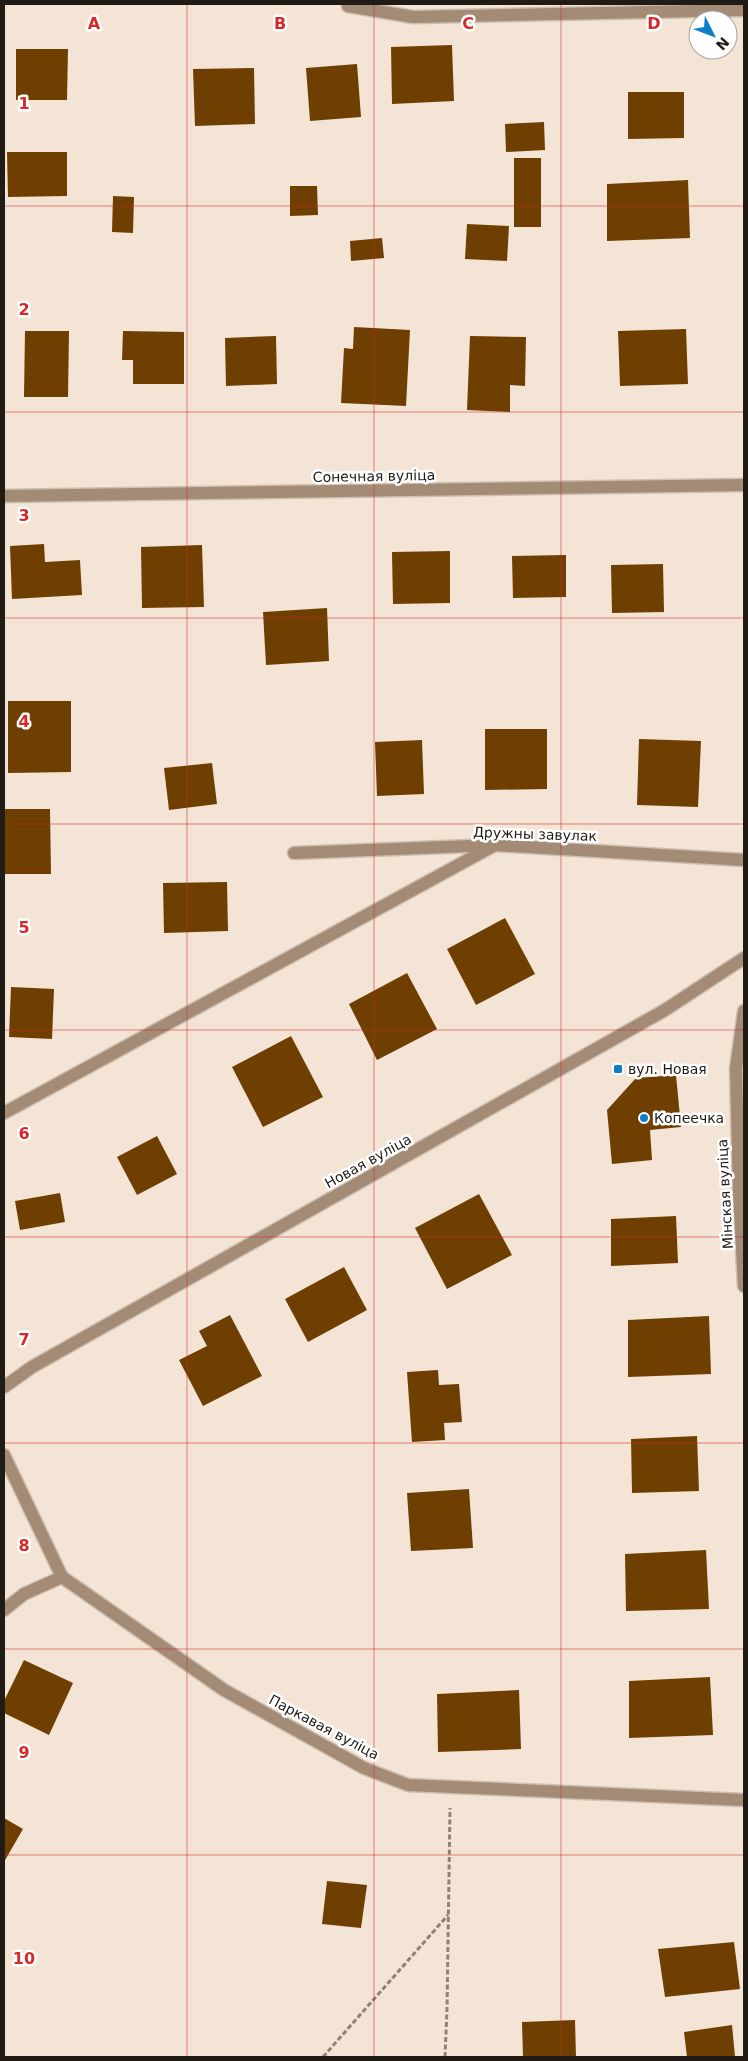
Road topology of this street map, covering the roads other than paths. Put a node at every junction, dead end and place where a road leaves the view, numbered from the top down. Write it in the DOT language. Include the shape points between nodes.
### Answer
graph roads {
  1 [pos="348,4"];
  2 [pos="744,10"];
  3 [pos="744,485"];
  4 [pos="4,496"];
  5 [pos="495,845"];
  6 [pos="294,853"];
  7 [pos="744,860"];
  8 [pos="744,958"];
  9 [pos="744,1011"];
  10 [pos="4,1112"];
  11 [pos="742,1193"];
  12 [pos="744,1286"];
  13 [pos="4,1387"];
  14 [pos="4,1455"];
  15 [pos="62,1577"];
  16 [pos="4,1610"];
  17 [pos="744,1800"];
  1 -- 2 [label="street" via="413,17"];
  3 -- 4 [label="street, Сонечная вуліца"];
  5 -- 6 [label="street, Дружны завулак"];
  5 -- 7 [label="street, Дружны завулак"];
  5 -- 10 [label="street"];
  8 -- 13 [label="street, Новая вуліца" via="665,1010 32,1367"];
  9 -- 11 [label="street, Мінская вуліца" via="736,1068"];
  11 -- 12 [label="street, Мінская вуліца"];
  14 -- 15 [label="street, Паркавая вуліца"];
  15 -- 16 [label="street" via="24,1594"];
  15 -- 17 [label="street, Паркавая вуліца" via="224,1690 364,1768 408,1785"];
}
